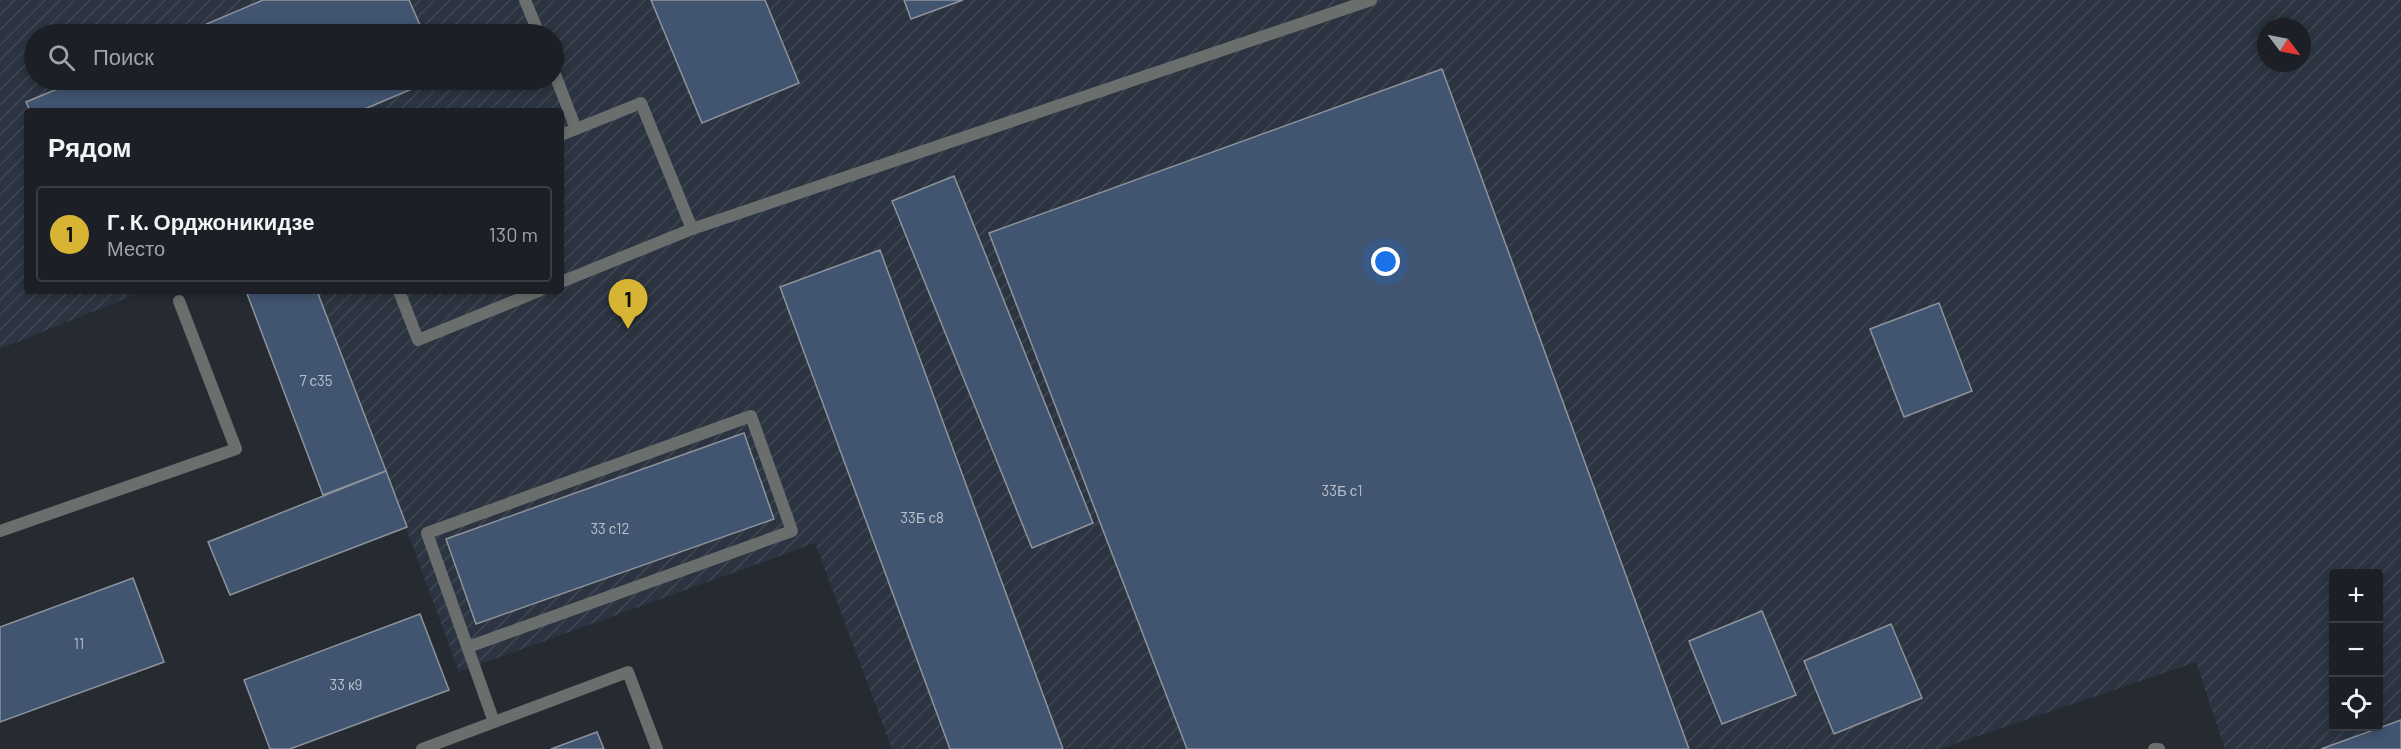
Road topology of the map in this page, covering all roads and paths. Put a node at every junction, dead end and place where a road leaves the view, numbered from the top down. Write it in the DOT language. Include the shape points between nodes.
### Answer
graph roads {
  1 [pos="525,0"];
  2 [pos="1371,0"];
  3 [pos="534,24"];
  4 [pos="561,90"];
  5 [pos="576,129"];
  6 [pos="564,134"];
  7 [pos="692,229"];
  8 [pos="564,281"];
  9 [pos="400,294"];
  10 [pos="532,294"];
  11 [pos="179,301"];
  12 [pos="0,531"];
  13 [pos="468,647"];
  14 [pos="494,722"];
  15 [pos="422,749"];
  16 [pos="657,749"];
  17 [pos="2154,749"];
  18 [pos="2159,749"];
  1 -- 3 [label="lane"];
  2 -- 7 [label="lane"];
  4 -- 5 [label="lane"];
  5 -- 6 [label="lane"];
  5 -- 7 [label="lane" via="641,103"];
  7 -- 8 [label="lane"];
  9 -- 10 [label="lane" via="418,340"];
  11 -- 12 [label="lane" via="236,449"];
  13 -- 13 [label="lane" via="427,533 751,416 792,531"];
  13 -- 14 [label="lane"];
  14 -- 15 [label="lane"];
  14 -- 16 [label="lane" via="628,672"];
  17 -- 18 [label="lane"];
}
